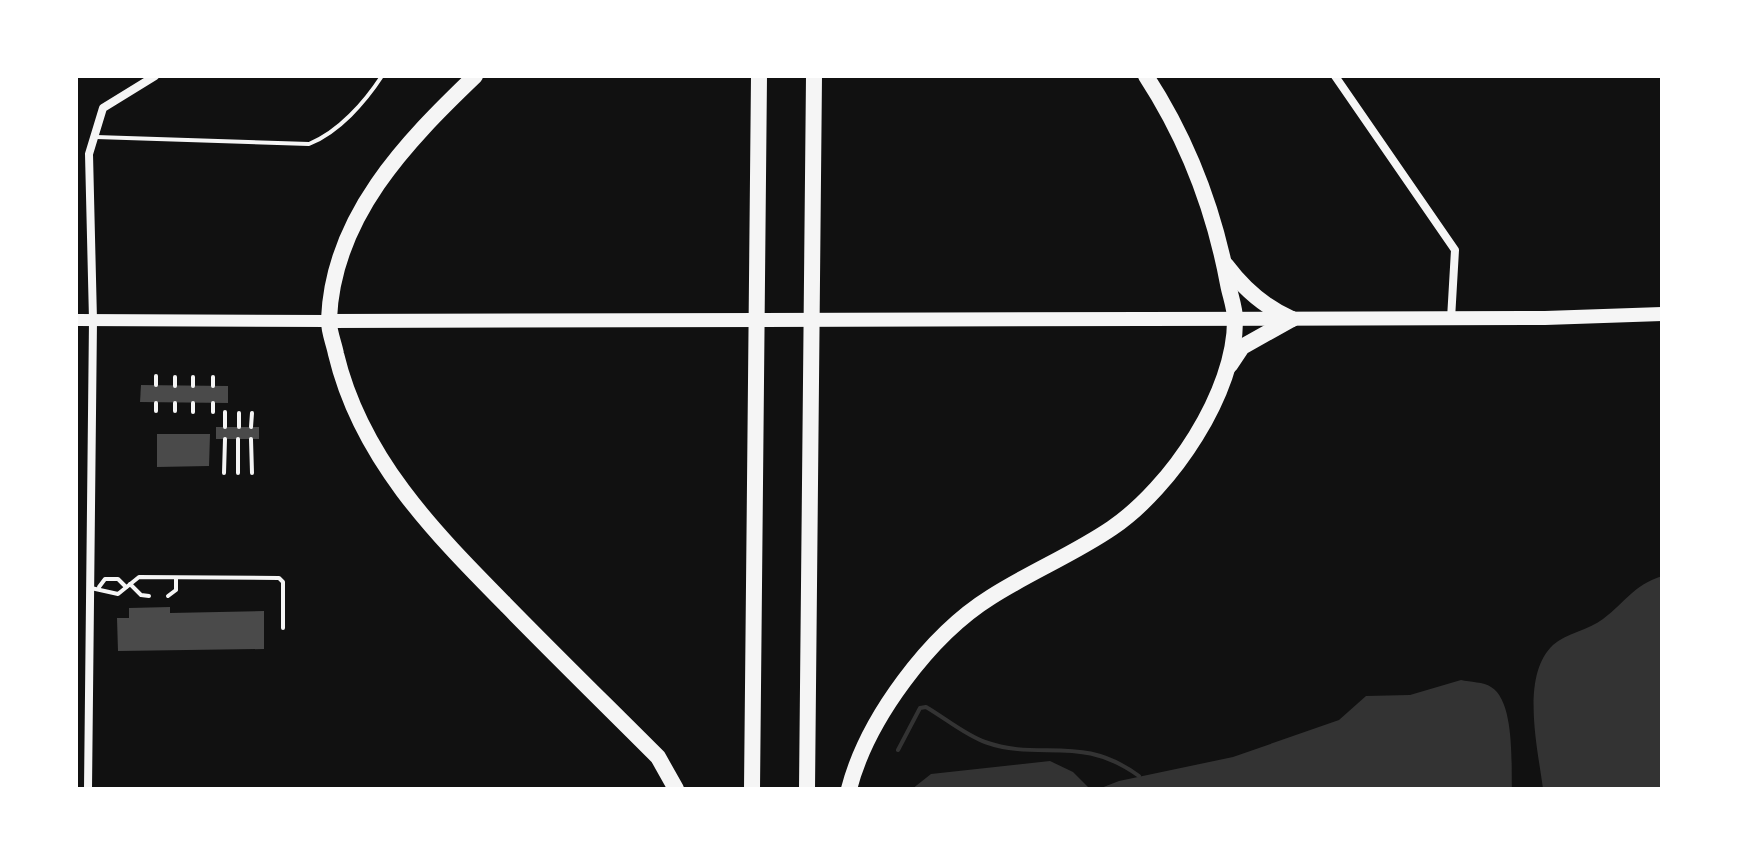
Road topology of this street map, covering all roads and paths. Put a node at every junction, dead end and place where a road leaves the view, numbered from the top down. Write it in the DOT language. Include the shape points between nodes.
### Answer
graph roads {
  1 [pos="155,76"];
  2 [pos="382,76"];
  3 [pos="475,76"];
  4 [pos="759,76"];
  5 [pos="814,76"];
  6 [pos="1146,76"];
  7 [pos="1335,76"];
  8 [pos="94,137"];
  9 [pos="1224,262"];
  10 [pos="1662,314"];
  11 [pos="1235,319"];
  12 [pos="1292,319"];
  13 [pos="1451,319"];
  14 [pos="76,320"];
  15 [pos="93,320"];
  16 [pos="328,321"];
  17 [pos="1228,369"];
  18 [pos="156,376"];
  19 [pos="175,377"];
  20 [pos="193,377"];
  21 [pos="213,377"];
  22 [pos="156,385"];
  23 [pos="175,386"];
  24 [pos="193,386"];
  25 [pos="213,386"];
  26 [pos="156,403"];
  27 [pos="175,403"];
  28 [pos="193,403"];
  29 [pos="213,403"];
  30 [pos="156,411"];
  31 [pos="175,411"];
  32 [pos="193,412"];
  33 [pos="213,412"];
  34 [pos="225,412"];
  35 [pos="239,413"];
  36 [pos="252,413"];
  37 [pos="225,427"];
  38 [pos="239,427"];
  39 [pos="251,427"];
  40 [pos="225,439"];
  41 [pos="238,439"];
  42 [pos="251,439"];
  43 [pos="224,473"];
  44 [pos="238,473"];
  45 [pos="252,473"];
  46 [pos="176,577"];
  47 [pos="128,585"];
  48 [pos="94,587"];
  49 [pos="149,596"];
  50 [pos="168,596"];
  51 [pos="283,628"];
  52 [pos="88,789"];
  53 [pos="676,789"];
  54 [pos="752,789"];
  55 [pos="807,789"];
  56 [pos="849,789"];
  1 -- 8 [label="street" via="103,108"];
  2 -- 8 [label="lane" via="351,115 309,144"];
  3 -- 16 [label="highway" via="414,134 364,201 340,256"];
  4 -- 54 [label="highway"];
  5 -- 55 [label="highway"];
  6 -- 9 [label="highway" via="1188,147"];
  7 -- 13 [label="street" via="1455,250"];
  8 -- 15 [label="street" via="89,154"];
  9 -- 11 [label="highway"];
  9 -- 12 [label="highway" via="1247,290"];
  10 -- 13 [label="main road"];
  11 -- 12 [label="main road"];
  11 -- 16 [label="main road"];
  11 -- 17 [label="highway"];
  12 -- 13 [label="main road"];
  12 -- 17 [label="highway" via="1242,347"];
  14 -- 15 [label="main road"];
  15 -- 16 [label="main road"];
  15 -- 48 [label="street"];
  16 -- 53 [label="highway" via="344,386 373,447 427,525 658,757"];
  17 -- 56 [label="highway" via="1197,436 1156,490 1114,527 989,598 941,638 891,697"];
  18 -- 22 [label="lane"];
  19 -- 23 [label="lane"];
  20 -- 24 [label="lane"];
  21 -- 25 [label="lane"];
  26 -- 30 [label="lane"];
  27 -- 31 [label="lane"];
  28 -- 32 [label="lane"];
  29 -- 33 [label="lane"];
  34 -- 37 [label="lane"];
  35 -- 38 [label="lane"];
  36 -- 39 [label="lane"];
  40 -- 43 [label="lane"];
  41 -- 44 [label="lane"];
  42 -- 45 [label="lane"];
  46 -- 47 [label="lane" via="139,577"];
  46 -- 50 [label="lane" via="176,590"];
  46 -- 51 [label="lane" via="279,578"];
  47 -- 48 [label="lane" via="105,579"];
  47 -- 48 [label="lane" via="118,594"];
  47 -- 49 [label="lane"];
  48 -- 52 [label="street"];
}
